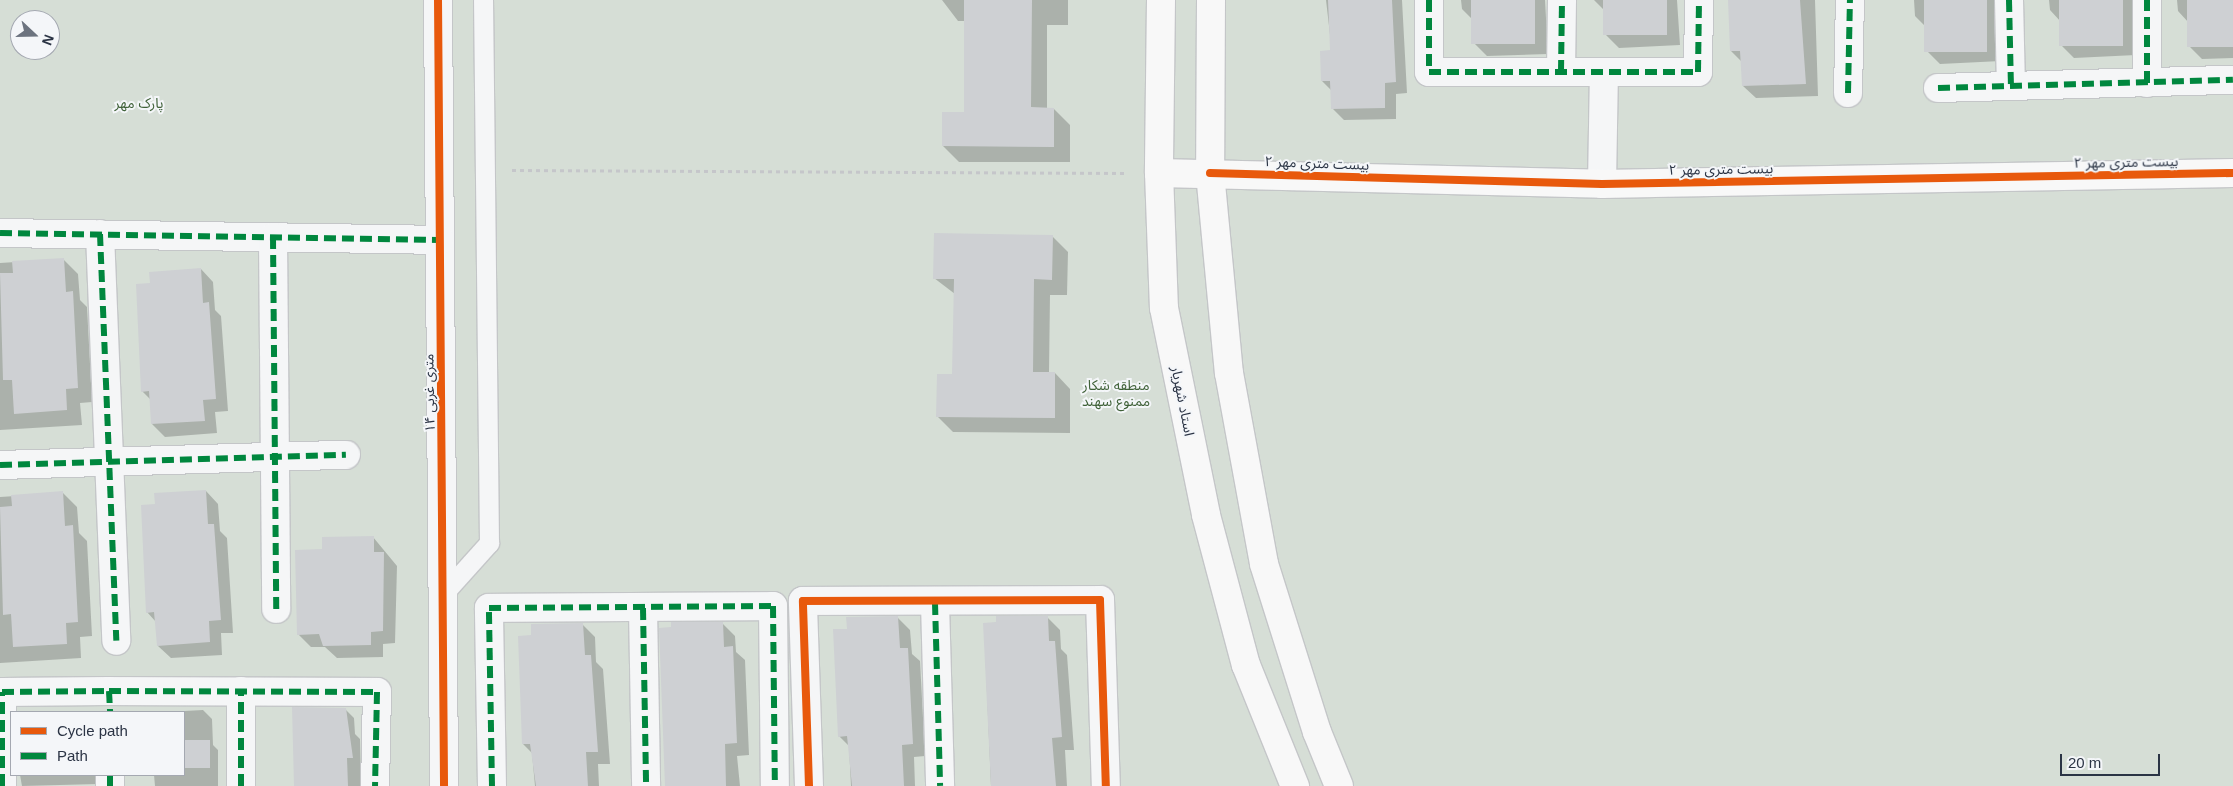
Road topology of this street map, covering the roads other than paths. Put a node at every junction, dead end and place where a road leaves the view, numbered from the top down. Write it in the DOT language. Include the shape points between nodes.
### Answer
graph roads {
  1 [pos="438,0"];
  2 [pos="483,0"];
  3 [pos="1161,0"];
  4 [pos="1211,0"];
  5 [pos="1429,0"];
  6 [pos="1562,0"];
  7 [pos="1699,0"];
  8 [pos="1850,0"];
  9 [pos="2009,0"];
  10 [pos="2147,0"];
  11 [pos="1561,72"];
  12 [pos="1604,72"];
  13 [pos="2233,80"];
  14 [pos="2147,83"];
  15 [pos="2010,85"];
  16 [pos="1938,88"];
  17 [pos="1848,93"];
  18 [pos="1159,173"];
  19 [pos="1210,173"];
  20 [pos="2233,173"];
  21 [pos="1602,184"];
  22 [pos="0,233"];
  23 [pos="100,234"];
  24 [pos="273,237"];
  25 [pos="440,240"];
  26 [pos="346,455"];
  27 [pos="275,456"];
  28 [pos="109,462"];
  29 [pos="0,465"];
  30 [pos="443,594"];
  31 [pos="936,603"];
  32 [pos="643,608"];
  33 [pos="276,609"];
  34 [pos="116,641"];
  35 [pos="241,691"];
  36 [pos="110,702"];
  37 [pos="2,786"];
  38 [pos="241,786"];
  39 [pos="375,786"];
  40 [pos="444,786"];
  41 [pos="492,786"];
  42 [pos="646,786"];
  43 [pos="775,786"];
  44 [pos="809,786"];
  45 [pos="940,786"];
  46 [pos="1106,786"];
  47 [pos="1295,786"];
  48 [pos="1339,786"];
  1 -- 25 [label="street, ۱۴ متری غربی"];
  2 -- 30 [label="lane" via="482,170 489,543"];
  3 -- 18 [label="main road, استاد شهریار"];
  4 -- 19 [label="main road"];
  5 -- 11 [label="street" via="1429,72"];
  6 -- 11 [label="street"];
  7 -- 12 [label="street" via="1698,72"];
  8 -- 17 [label="street"];
  9 -- 15 [label="street"];
  10 -- 14 [label="street"];
  11 -- 12 [label="street"];
  12 -- 21 [label="street"];
  13 -- 14 [label="street"];
  14 -- 15 [label="street"];
  15 -- 16 [label="street"];
  18 -- 19 [label="main road, بیست متری مهر ۲"];
  18 -- 47 [label="main road, استاد شهریار" via="1164,308 1206,515 1246,665"];
  19 -- 21 [label="main road, بیست متری مهر ۲"];
  19 -- 48 [label="main road" via="1229,373 1264,564 1317,732"];
  20 -- 21 [label="main road, بیست متری مهر ۲"];
  22 -- 23 [label="street"];
  23 -- 24 [label="street"];
  23 -- 28 [label="street"];
  24 -- 25 [label="street"];
  24 -- 27 [label="street"];
  25 -- 30 [label="street, ۱۴ متری غربی"];
  26 -- 27 [label="street"];
  27 -- 28 [label="street"];
  27 -- 33 [label="street"];
  28 -- 29 [label="street"];
  28 -- 34 [label="street"];
  30 -- 40 [label="street, ۱۴ متری غربی"];
  31 -- 44 [label="street" via="804,600"];
  31 -- 45 [label="street"];
  31 -- 46 [label="street" via="1100,600"];
  32 -- 41 [label="street" via="489,608"];
  32 -- 42 [label="street"];
  32 -- 43 [label="street" via="773,606"];
  35 -- 36 [label="street"];
  35 -- 38 [label="street"];
  35 -- 39 [label="street" via="377,692"];
  36 -- 37 [label="street" via="2,692"];
}
